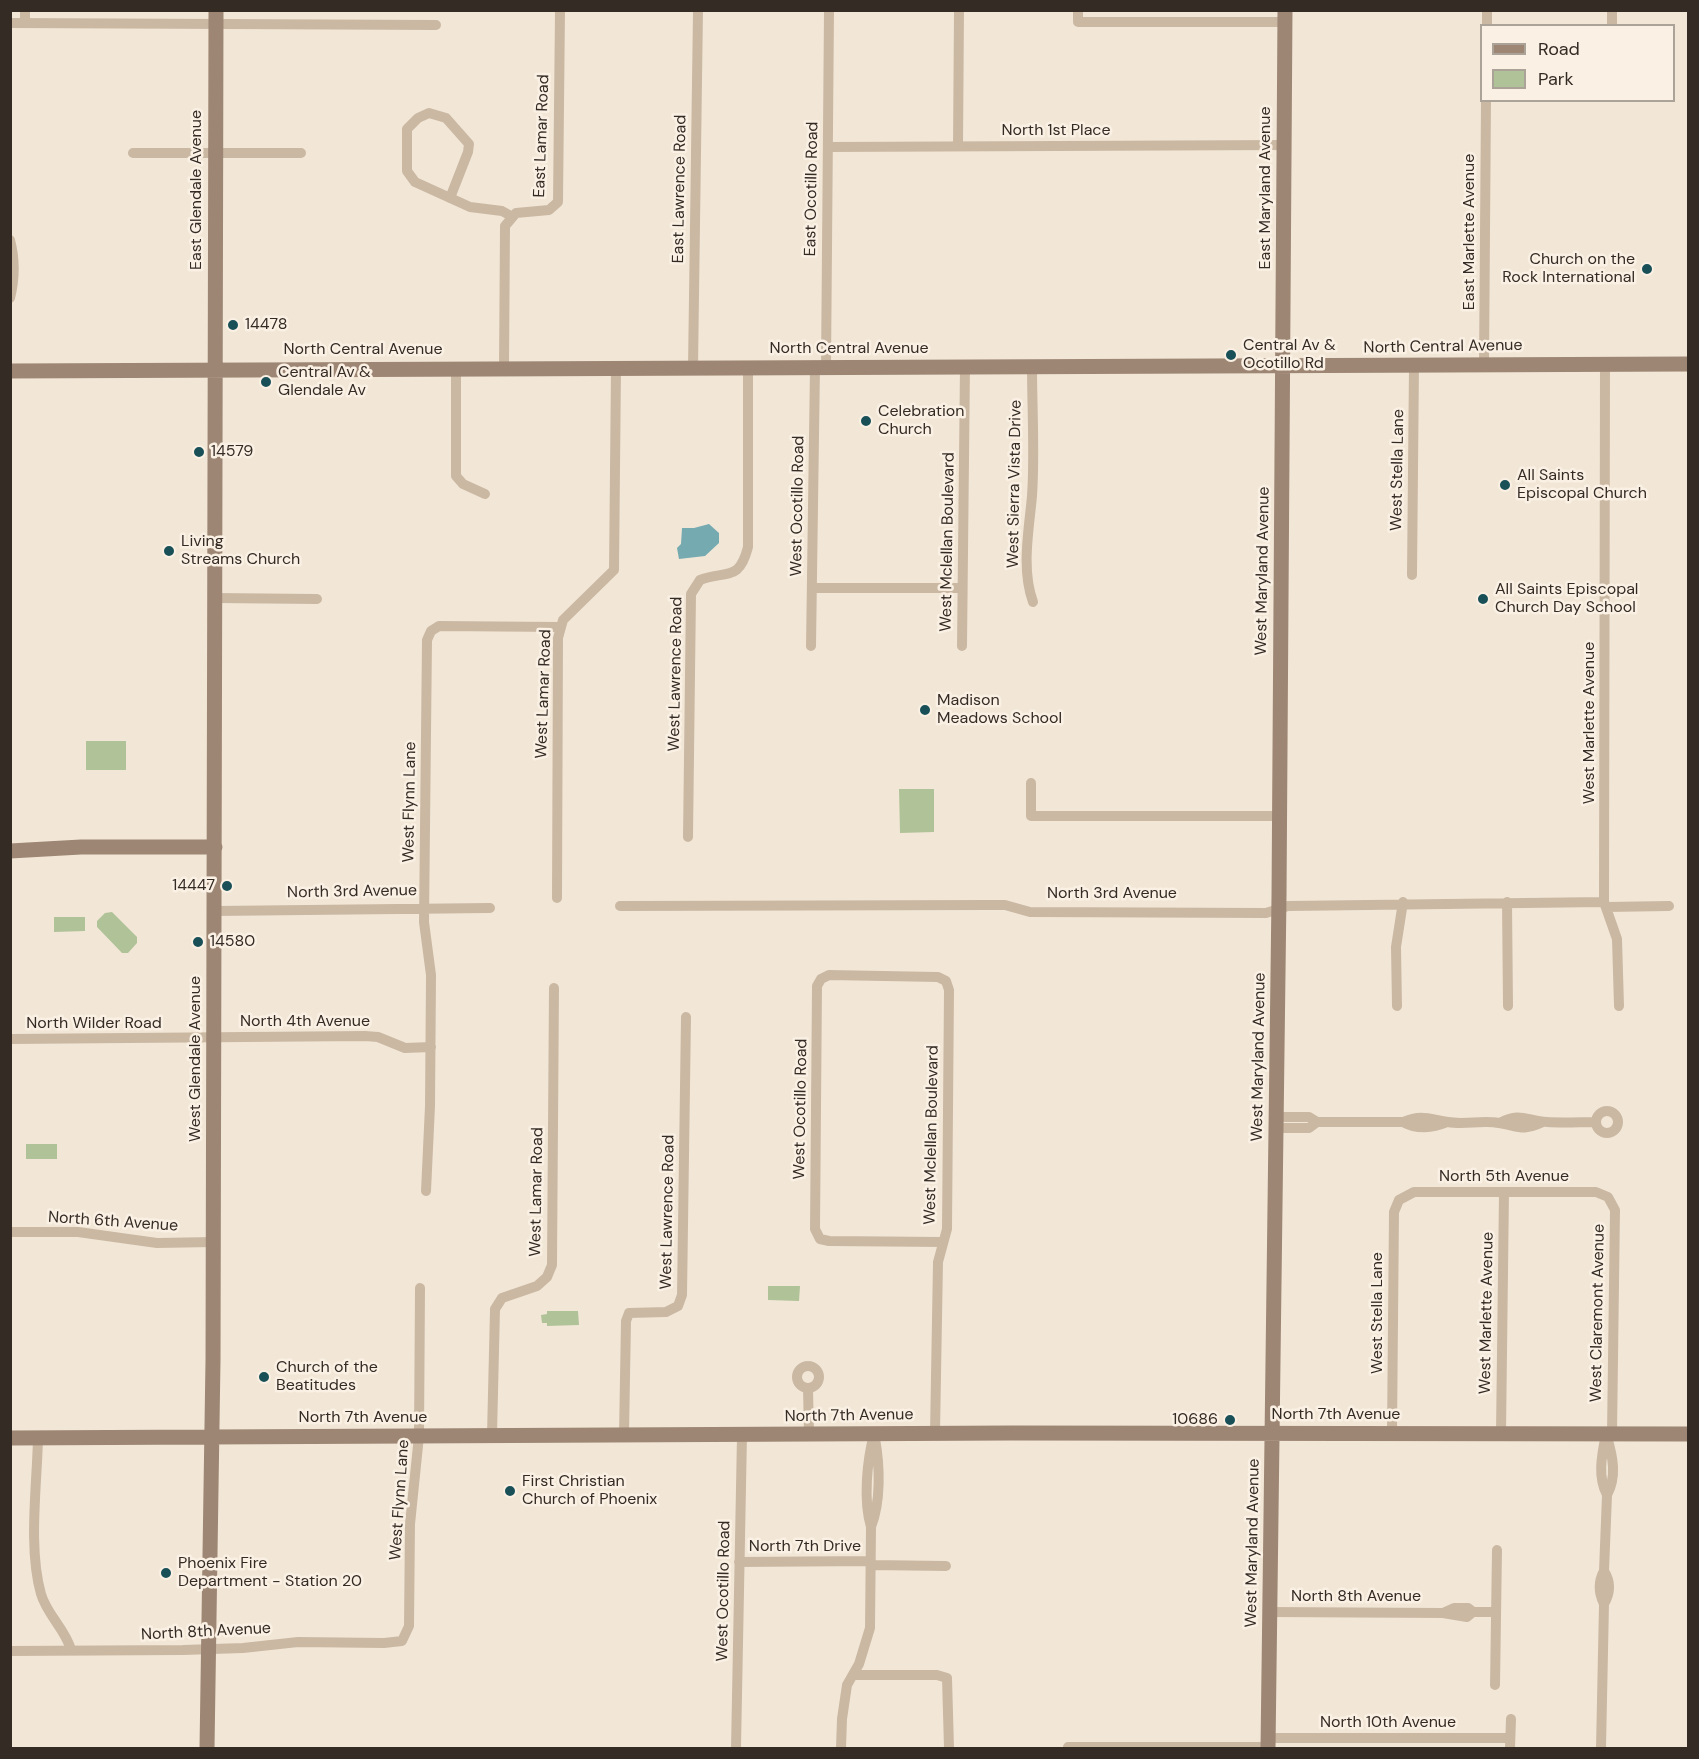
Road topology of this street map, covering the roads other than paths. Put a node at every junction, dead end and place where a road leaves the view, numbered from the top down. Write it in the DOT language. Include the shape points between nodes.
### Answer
graph roads {
  1 [pos="25,10"];
  2 [pos="560,10"];
  3 [pos="698,10"];
  4 [pos="829,10"];
  5 [pos="959,10"];
  6 [pos="1078,10"];
  7 [pos="1285,16"];
  8 [pos="215,17"];
  9 [pos="10,23"];
  10 [pos="25,23"];
  11 [pos="436,25"];
  12 [pos="1486,102"];
  13 [pos="1284,145"];
  14 [pos="958,146"];
  15 [pos="828,147"];
  16 [pos="133,153"];
  17 [pos="215,153"];
  18 [pos="301,153"];
  19 [pos="450,198"];
  20 [pos="511,216"];
  21 [pos="10,240"];
  22 [pos="10,298"];
  23 [pos="1484,364"];
  24 [pos="1605,364"];
  25 [pos="1689,364"];
  26 [pos="1414,365"];
  27 [pos="965,366"];
  28 [pos="1032,366"];
  29 [pos="1283,366"];
  30 [pos="748,367"];
  31 [pos="820,367"];
  32 [pos="456,368"];
  33 [pos="504,368"];
  34 [pos="616,368"];
  35 [pos="693,368"];
  36 [pos="215,369"];
  37 [pos="10,371"];
  38 [pos="485,494"];
  39 [pos="1412,575"];
  40 [pos="812,588"];
  41 [pos="962,588"];
  42 [pos="214,598"];
  43 [pos="317,599"];
  44 [pos="1033,602"];
  45 [pos="560,627"];
  46 [pos="811,646"];
  47 [pos="962,646"];
  48 [pos="1030,783"];
  49 [pos="1279,816"];
  50 [pos="688,837"];
  51 [pos="215,847"];
  52 [pos="10,851"];
  53 [pos="557,898"];
  54 [pos="1403,902"];
  55 [pos="1507,902"];
  56 [pos="1605,904"];
  57 [pos="620,906"];
  58 [pos="1669,906"];
  59 [pos="490,908"];
  60 [pos="1279,908"];
  61 [pos="424,909"];
  62 [pos="215,911"];
  63 [pos="821,979"];
  64 [pos="554,988"];
  65 [pos="1397,1006"];
  66 [pos="1508,1006"];
  67 [pos="1619,1006"];
  68 [pos="686,1017"];
  69 [pos="214,1037"];
  70 [pos="10,1040"];
  71 [pos="431,1047"];
  72 [pos="1277,1122"];
  73 [pos="1596,1122"];
  74 [pos="426,1191"];
  75 [pos="1504,1192"];
  76 [pos="1402,1196"];
  77 [pos="1606,1196"];
  78 [pos="10,1232"];
  79 [pos="213,1242"];
  80 [pos="942,1242"];
  81 [pos="420,1288"];
  82 [pos="808,1388"];
  83 [pos="935,1433"];
  84 [pos="1273,1433"];
  85 [pos="1392,1433"];
  86 [pos="809,1434"];
  87 [pos="874,1434"];
  88 [pos="1501,1434"];
  89 [pos="1609,1434"];
  90 [pos="1689,1434"];
  91 [pos="492,1435"];
  92 [pos="624,1435"];
  93 [pos="742,1435"];
  94 [pos="419,1436"];
  95 [pos="212,1437"];
  96 [pos="10,1438"];
  97 [pos="38,1438"];
  98 [pos="1497,1550"];
  99 [pos="739,1562"];
  100 [pos="871,1563"];
  101 [pos="946,1566"];
  102 [pos="1269,1612"];
  103 [pos="1496,1612"];
  104 [pos="402,1641"];
  105 [pos="208,1649"];
  106 [pos="71,1650"];
  107 [pos="10,1651"];
  108 [pos="853,1675"];
  109 [pos="1495,1685"];
  110 [pos="1510,1719"];
  111 [pos="1509,1743"];
  112 [pos="1268,1744"];
  113 [pos="1068,1747"];
  114 [pos="207,1749"];
  115 [pos="736,1749"];
  116 [pos="842,1749"];
  117 [pos="949,1749"];
  118 [pos="1601,1749"];
  1 -- 10 [label="street"];
  2 -- 20 [label="street, East Lamar Road" via="558,203 550,210 522,211"];
  3 -- 35 [label="street, East Lawrence Road"];
  4 -- 15 [label="street, East Ocotillo Road"];
  5 -- 14 [label="street"];
  6 -- 7 [label="street" via="1078,22"];
  7 -- 13 [label="main road, East Maryland Avenue"];
  8 -- 10 [label="street"];
  8 -- 11 [label="street"];
  8 -- 17 [label="main road, East Glendale Avenue"];
  9 -- 10 [label="street"];
  12 -- 23 [label="street, East Marlette Avenue"];
  13 -- 14 [label="street, North 1st Place"];
  13 -- 29 [label="main road, East Maryland Avenue"];
  14 -- 15 [label="street, North 1st Place"];
  15 -- 31 [label="street, East Ocotillo Road"];
  16 -- 17 [label="street"];
  17 -- 18 [label="street"];
  17 -- 36 [label="main road, East Glendale Avenue"];
  19 -- 19 [label="street" via="414,182 407,171 407,129 429,113 446,118 469,144"];
  19 -- 20 [label="street"];
  20 -- 33 [label="street" via="504,231"];
  21 -- 22 [label="street" via="14,255"];
  23 -- 24 [label="main road, North Central Avenue"];
  23 -- 26 [label="main road, North Central Avenue"];
  24 -- 25 [label="main road, North Central Avenue"];
  24 -- 56 [label="street, West Marlette Avenue"];
  26 -- 29 [label="main road, North Central Avenue"];
  26 -- 39 [label="street, West Stella Lane"];
  27 -- 28 [label="main road, North Central Avenue"];
  27 -- 31 [label="main road, North Central Avenue"];
  27 -- 41 [label="street, West Mclellan Boulevard"];
  28 -- 29 [label="main road, North Central Avenue"];
  28 -- 44 [label="street, West Sierra Vista Drive" via="1028,556"];
  29 -- 49 [label="main road, West Maryland Avenue"];
  30 -- 31 [label="main road, North Central Avenue"];
  30 -- 35 [label="main road, North Central Avenue"];
  30 -- 50 [label="street, West Lawrence Road" via="748,547 742,567 735,573 700,580 691,594"];
  31 -- 40 [label="street, West Ocotillo Road"];
  32 -- 33 [label="main road, North Central Avenue"];
  32 -- 36 [label="main road, North Central Avenue"];
  32 -- 38 [label="street" via="456,476 463,484"];
  33 -- 34 [label="main road, North Central Avenue"];
  34 -- 35 [label="main road, North Central Avenue"];
  34 -- 45 [label="street, West Lamar Road" via="614,570"];
  36 -- 37 [label="main road, North Central Avenue"];
  36 -- 42 [label="main road, West Glendale Avenue"];
  40 -- 41 [label="street"];
  40 -- 46 [label="street, West Ocotillo Road"];
  41 -- 47 [label="street, West Mclellan Boulevard"];
  42 -- 43 [label="street"];
  42 -- 51 [label="main road, West Glendale Avenue"];
  45 -- 53 [label="street, West Lamar Road"];
  45 -- 61 [label="street, West Flynn Lane" via="439,626 431,631 427,640"];
  48 -- 49 [label="street" via="1030,816"];
  49 -- 60 [label="main road, West Maryland Avenue"];
  51 -- 52 [label="main road"];
  51 -- 62 [label="main road, West Glendale Avenue"];
  54 -- 55 [label="street, North 3rd Avenue"];
  54 -- 60 [label="street, North 3rd Avenue"];
  54 -- 65 [label="street" via="1396,947"];
  55 -- 56 [label="street, North 3rd Avenue"];
  55 -- 66 [label="street"];
  56 -- 58 [label="street, North 3rd Avenue"];
  56 -- 67 [label="street" via="1617,939"];
  57 -- 60 [label="street, North 3rd Avenue" via="999,905 1030,912 1073,913 1266,913"];
  59 -- 61 [label="street, North 3rd Avenue"];
  60 -- 72 [label="main road, West Maryland Avenue"];
  61 -- 62 [label="street, North 3rd Avenue"];
  61 -- 71 [label="street, West Flynn Lane" via="431,975"];
  62 -- 69 [label="main road, West Glendale Avenue"];
  63 -- 80 [label="street, West Ocotillo Road" via="817,986 815,1229 820,1239"];
  63 -- 80 [label="street, West Mclellan Boulevard" via="829,975 938,977 946,981 947,1229"];
  64 -- 91 [label="street, West Lamar Road" via="552,1265 540,1284 502,1298 497,1305 493,1325"];
  68 -- 92 [label="street, West Lawrence Road" via="682,1295 678,1306 666,1312 629,1313"];
  69 -- 70 [label="street, North Wilder Road"];
  69 -- 71 [label="street, North 4th Avenue" via="365,1036 405,1047"];
  69 -- 79 [label="main road, West Glendale Avenue"];
  71 -- 74 [label="street, West Flynn Lane"];
  72 -- 73 [label="street" via="1309,1117 1317,1122 1434,1118 1447,1122 1500,1123 1529,1117 1543,1122"];
  72 -- 84 [label="main road, West Maryland Avenue"];
  75 -- 76 [label="street, North 5th Avenue" via="1414,1192"];
  75 -- 77 [label="street, North 5th Avenue" via="1596,1192"];
  75 -- 88 [label="street, West Marlette Avenue"];
  76 -- 85 [label="street, West Stella Lane" via="1394,1212"];
  77 -- 89 [label="street, West Claremont Avenue" via="1615,1212"];
  78 -- 79 [label="street, North 6th Avenue" via="78,1232 157,1243"];
  79 -- 95 [label="main road, West Glendale Avenue"];
  80 -- 83 [label="street, West Mclellan Boulevard" via="938,1262"];
  81 -- 94 [label="street, West Flynn Lane"];
  82 -- 86 [label="street"];
  83 -- 84 [label="main road, North 7th Avenue"];
  83 -- 87 [label="main road, North 7th Avenue"];
  84 -- 85 [label="main road, North 7th Avenue"];
  84 -- 102 [label="main road, West Maryland Avenue"];
  85 -- 88 [label="main road, North 7th Avenue"];
  86 -- 87 [label="main road, North 7th Avenue"];
  86 -- 93 [label="main road, North 7th Avenue"];
  87 -- 100 [label="street" via="878,1456"];
  88 -- 89 [label="main road, North 7th Avenue"];
  89 -- 90 [label="main road, North 7th Avenue"];
  89 -- 118 [label="street, West Claremont Avenue" via="1613,1456 1607,1478 1612,1485 1606,1496 1604,1571 1599,1579 1604,1604"];
  91 -- 92 [label="main road, North 7th Avenue"];
  91 -- 94 [label="main road, North 7th Avenue"];
  92 -- 93 [label="main road, North 7th Avenue"];
  93 -- 99 [label="street, West Ocotillo Road"];
  94 -- 95 [label="main road, North 7th Avenue"];
  94 -- 104 [label="street, West Flynn Lane" via="410,1524 409,1626"];
  95 -- 97 [label="main road, North 7th Avenue"];
  95 -- 105 [label="main road, West Glendale Avenue"];
  96 -- 97 [label="main road, North 7th Avenue"];
  97 -- 106 [label="street" via="36,1567 41,1596"];
  98 -- 103 [label="street"];
  99 -- 100 [label="street, North 7th Drive"];
  99 -- 115 [label="street, West Ocotillo Road"];
  100 -- 101 [label="street, North 7th Drive"];
  100 -- 108 [label="street" via="870,1628"];
  102 -- 103 [label="street, North 8th Avenue" via="1443,1613 1468,1608 1473,1612"];
  102 -- 112 [label="main road, West Maryland Avenue"];
  103 -- 109 [label="street"];
  104 -- 105 [label="street, North 8th Avenue" via="298,1642"];
  105 -- 106 [label="street, North 8th Avenue"];
  105 -- 114 [label="main road, West Glendale Avenue"];
  106 -- 107 [label="street, North 8th Avenue"];
  108 -- 116 [label="street" via="844,1699"];
  108 -- 117 [label="street" via="947,1678"];
  110 -- 111 [label="street, North 10th Avenue"];
  111 -- 112 [label="street, North 10th Avenue"];
  112 -- 113 [label="street, North 10th Avenue"];
}
